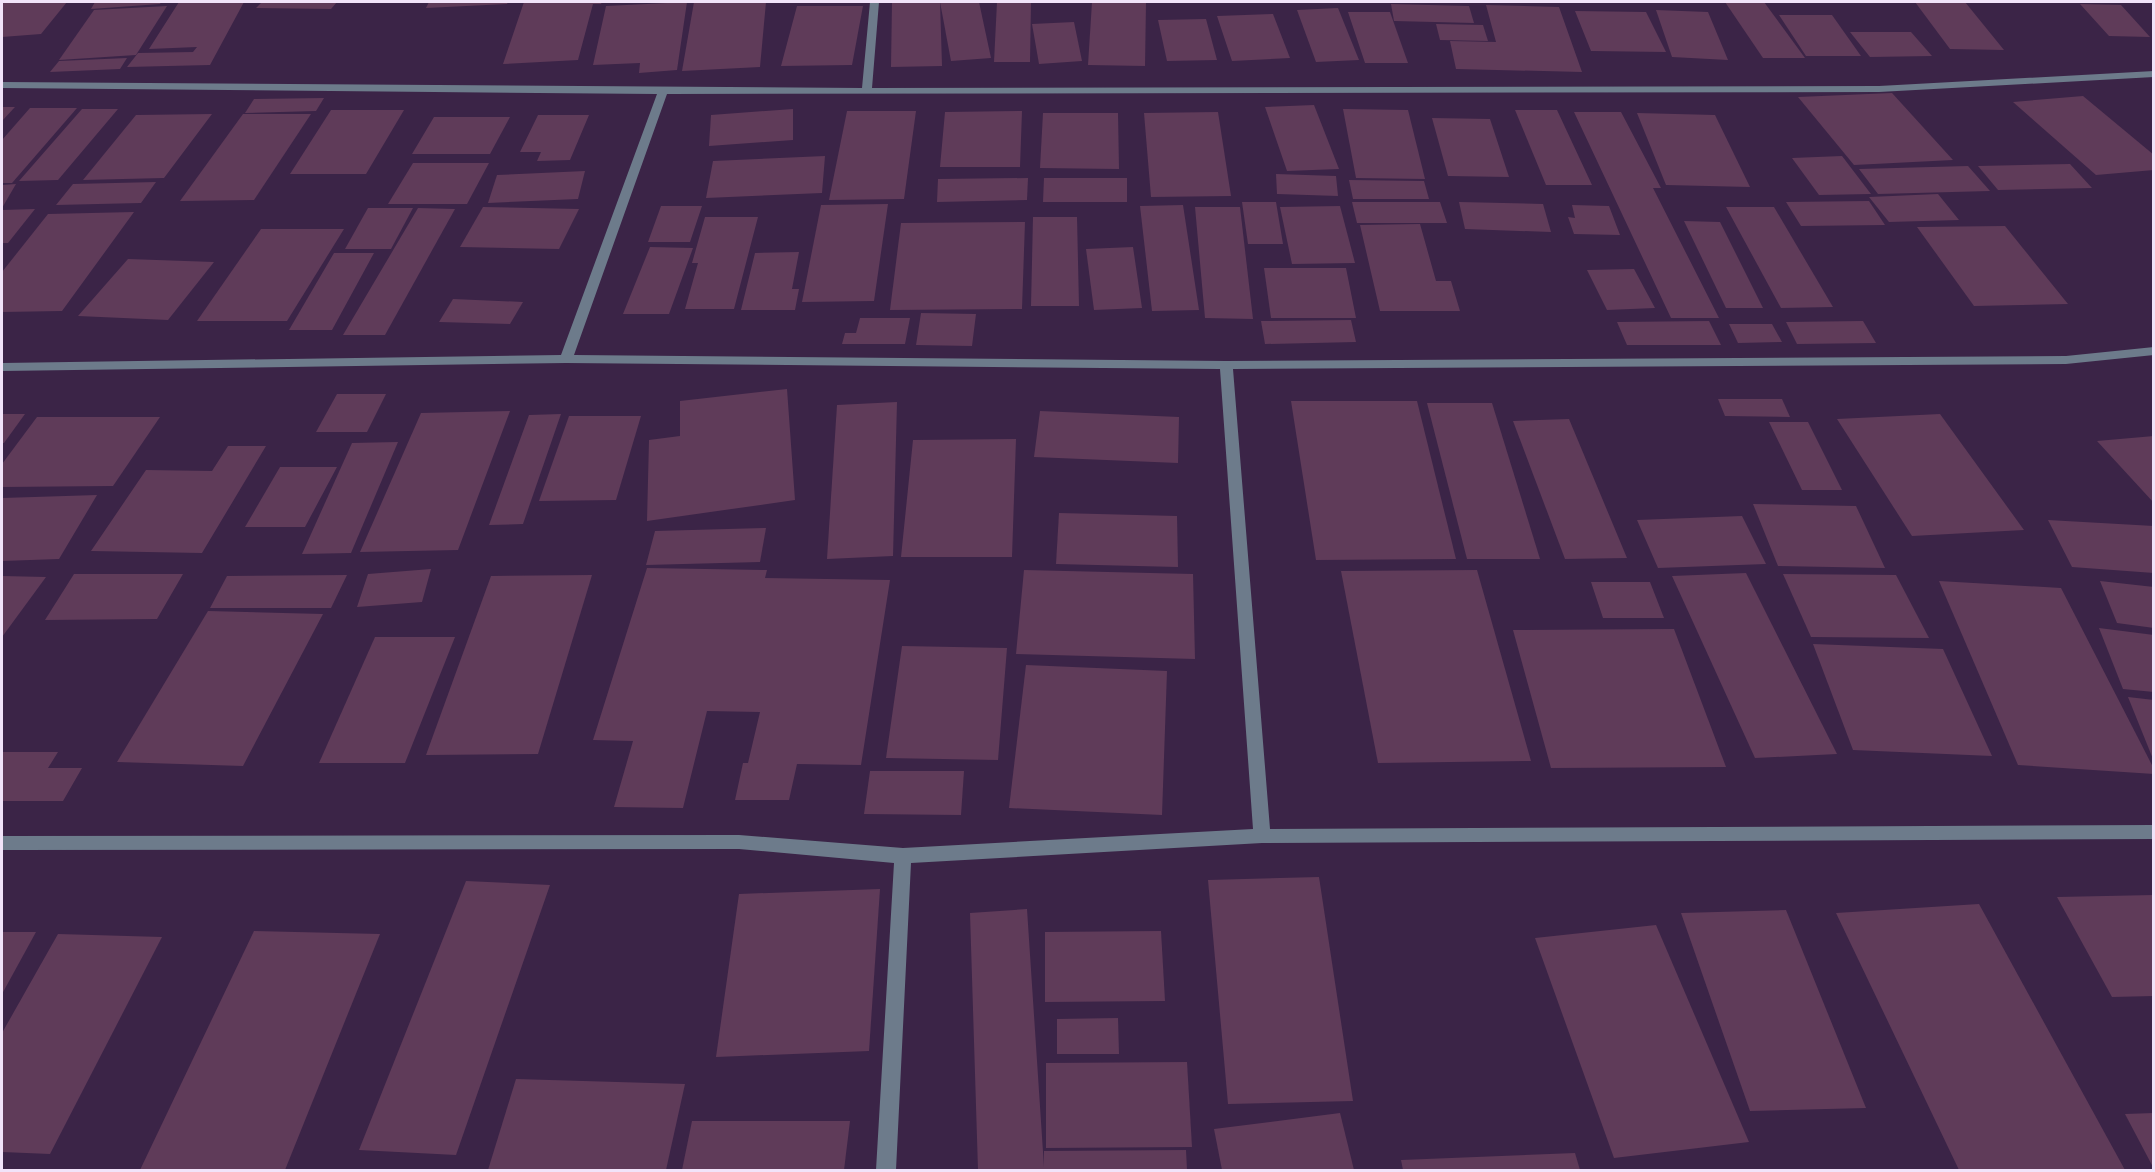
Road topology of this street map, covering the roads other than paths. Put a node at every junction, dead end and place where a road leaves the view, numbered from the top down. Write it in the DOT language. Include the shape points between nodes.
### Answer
graph roads {
  1 [pos="874,2"];
  2 [pos="2154,74"];
  3 [pos="2,85"];
  4 [pos="867,90"];
  5 [pos="663,91"];
  6 [pos="2154,351"];
  7 [pos="566,359"];
  8 [pos="1226,364"];
  9 [pos="2,367"];
  10 [pos="2154,832"];
  11 [pos="1262,836"];
  12 [pos="2,843"];
  13 [pos="903,856"];
  14 [pos="886,1170"];
  1 -- 4 [label="street"];
  2 -- 4 [label="street" via="1879,88"];
  3 -- 5 [label="street"];
  4 -- 5 [label="street"];
  5 -- 7 [label="street"];
  6 -- 8 [label="street" via="2066,360"];
  7 -- 8 [label="street"];
  7 -- 9 [label="street"];
  8 -- 11 [label="street"];
  10 -- 11 [label="street"];
  11 -- 13 [label="street"];
  12 -- 13 [label="street" via="739,842"];
  13 -- 14 [label="street"];
}
